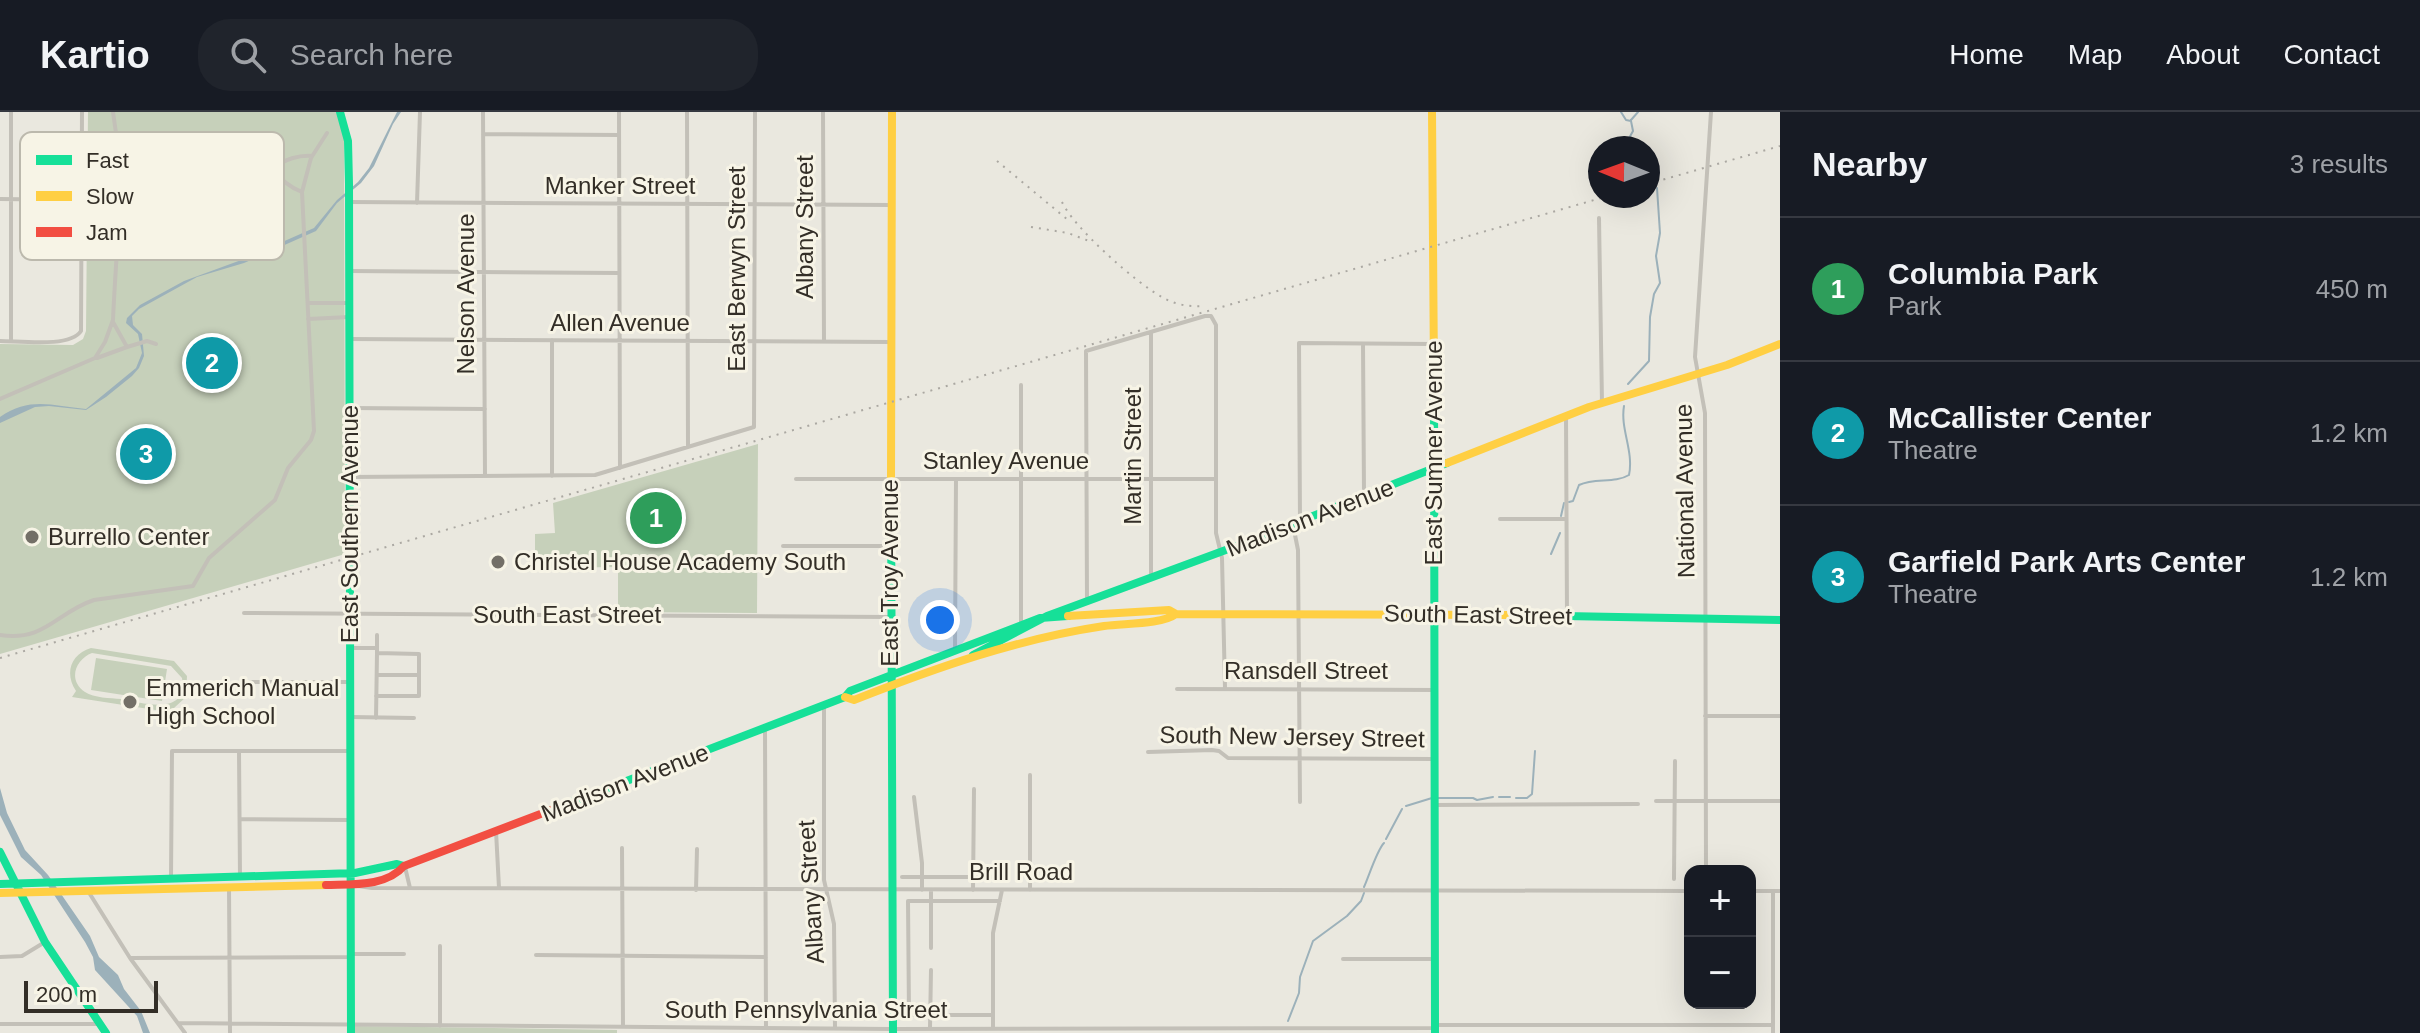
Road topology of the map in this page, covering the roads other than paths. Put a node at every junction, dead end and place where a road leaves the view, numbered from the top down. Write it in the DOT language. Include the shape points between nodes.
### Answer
graph roads {
  1 [pos="11,112"];
  2 [pos="113,112"];
  3 [pos="340,112"];
  4 [pos="420,112"];
  5 [pos="483,112"];
  6 [pos="619,112"];
  7 [pos="687,112"];
  8 [pos="755,112"];
  9 [pos="823,112"];
  10 [pos="892,112"];
  11 [pos="1432,112"];
  12 [pos="1711,112"];
  13 [pos="116,132"];
  14 [pos="327,133"];
  15 [pos="483,134"];
  16 [pos="619,135"];
  17 [pos="312,156"];
  18 [pos="284,162"];
  19 [pos="284,180"];
  20 [pos="302,192"];
  21 [pos="0,199"];
  22 [pos="11,199"];
  23 [pos="20,199"];
  24 [pos="349,200"];
  25 [pos="417,203"];
  26 [pos="484,203"];
  27 [pos="619,204"];
  28 [pos="687,204"];
  29 [pos="755,204"];
  30 [pos="823,205"];
  31 [pos="891,205"];
  32 [pos="1599,218"];
  33 [pos="82,260"];
  34 [pos="117,260"];
  35 [pos="349,271"];
  36 [pos="484,272"];
  37 [pos="619,273"];
  38 [pos="307,303"];
  39 [pos="349,303"];
  40 [pos="349,317"];
  41 [pos="308,319"];
  42 [pos="113,320"];
  43 [pos="1151,333"];
  44 [pos="349,339"];
  45 [pos="485,340"];
  46 [pos="552,340"];
  47 [pos="0,341"];
  48 [pos="11,341"];
  49 [pos="620,341"];
  50 [pos="688,341"];
  51 [pos="755,342"];
  52 [pos="824,342"];
  53 [pos="891,342"];
  54 [pos="156,344"];
  55 [pos="1363,344"];
  56 [pos="1433,344"];
  57 [pos="1780,344"];
  58 [pos="130,346"];
  59 [pos="95,358"];
  60 [pos="1697,375"];
  61 [pos="1021,385"];
  62 [pos="0,399"];
  63 [pos="1602,403"];
  64 [pos="350,408"];
  65 [pos="485,409"];
  66 [pos="1566,415"];
  67 [pos="688,447"];
  68 [pos="620,468"];
  69 [pos="1433,469"];
  70 [pos="485,476"];
  71 [pos="552,476"];
  72 [pos="350,477"];
  73 [pos="891,478"];
  74 [pos="796,479"];
  75 [pos="956,479"];
  76 [pos="1216,479"];
  77 [pos="1021,480"];
  78 [pos="1086,480"];
  79 [pos="1151,480"];
  80 [pos="1364,497"];
  81 [pos="1500,519"];
  82 [pos="1567,519"];
  83 [pos="1297,524"];
  84 [pos="783,546"];
  85 [pos="890,546"];
  86 [pos="1221,553"];
  87 [pos="1151,580"];
  88 [pos="1087,603"];
  89 [pos="244,613"];
  90 [pos="1224,613"];
  91 [pos="1298,613"];
  92 [pos="1435,613"];
  93 [pos="351,614"];
  94 [pos="1176,614"];
  95 [pos="1047,616"];
  96 [pos="1567,616"];
  97 [pos="890,617"];
  98 [pos="1033,620"];
  99 [pos="1705,620"];
  100 [pos="1780,620"];
  101 [pos="1021,625"];
  102 [pos="0,635"];
  103 [pos="377,635"];
  104 [pos="351,648"];
  105 [pos="955,650"];
  106 [pos="377,651"];
  107 [pos="973,655"];
  108 [pos="377,675"];
  109 [pos="419,675"];
  110 [pos="890,675"];
  111 [pos="246,682"];
  112 [pos="351,682"];
  113 [pos="890,686"];
  114 [pos="1225,688"];
  115 [pos="1300,688"];
  116 [pos="1177,689"];
  117 [pos="1436,690"];
  118 [pos="376,696"];
  119 [pos="845,697"];
  120 [pos="824,706"];
  121 [pos="1705,716"];
  122 [pos="1780,716"];
  123 [pos="351,717"];
  124 [pos="376,718"];
  125 [pos="414,718"];
  126 [pos="765,729"];
  127 [pos="239,751"];
  128 [pos="351,751"];
  129 [pos="1148,752"];
  130 [pos="1299,759"];
  131 [pos="1435,759"];
  132 [pos="1675,761"];
  133 [pos="1030,775"];
  134 [pos="974,789"];
  135 [pos="914,797"];
  136 [pos="1656,801"];
  137 [pos="1706,801"];
  138 [pos="1780,801"];
  139 [pos="1300,802"];
  140 [pos="1675,802"];
  141 [pos="1638,804"];
  142 [pos="1435,805"];
  143 [pos="240,819"];
  144 [pos="351,820"];
  145 [pos="496,831"];
  146 [pos="622,848"];
  147 [pos="697,849"];
  148 [pos="0,852"];
  149 [pos="1706,865"];
  150 [pos="404,866"];
  151 [pos="352,873"];
  152 [pos="240,877"];
  153 [pos="902,877"];
  154 [pos="922,877"];
  155 [pos="973,877"];
  156 [pos="1002,877"];
  157 [pos="171,878"];
  158 [pos="1674,879"];
  159 [pos="0,884"];
  160 [pos="352,884"];
  161 [pos="229,887"];
  162 [pos="16,888"];
  163 [pos="410,888"];
  164 [pos="499,888"];
  165 [pos="622,889"];
  166 [pos="696,890"];
  167 [pos="766,890"];
  168 [pos="827,890"];
  169 [pos="891,890"];
  170 [pos="922,890"];
  171 [pos="931,890"];
  172 [pos="973,890"];
  173 [pos="1002,890"];
  174 [pos="1030,890"];
  175 [pos="1435,890"];
  176 [pos="88,891"];
  177 [pos="1684,891"];
  178 [pos="1756,891"];
  179 [pos="1773,891"];
  180 [pos="1780,891"];
  181 [pos="0,893"];
  182 [pos="931,901"];
  183 [pos="1000,901"];
  184 [pos="45,942"];
  185 [pos="440,946"];
  186 [pos="931,948"];
  187 [pos="404,954"];
  188 [pos="536,955"];
  189 [pos="624,955"];
  190 [pos="229,956"];
  191 [pos="352,956"];
  192 [pos="0,957"];
  193 [pos="767,957"];
  194 [pos="130,958"];
  195 [pos="1343,959"];
  196 [pos="1435,959"];
  197 [pos="931,970"];
  198 [pos="930,1015"];
  199 [pos="993,1015"];
  200 [pos="178,1023"];
  201 [pos="229,1023"];
  202 [pos="0,1024"];
  203 [pos="68,1024"];
  204 [pos="100,1024"];
  205 [pos="1584,1025"];
  206 [pos="1773,1025"];
  207 [pos="440,1026"];
  208 [pos="766,1028"];
  209 [pos="835,1028"];
  210 [pos="930,1028"];
  211 [pos="993,1028"];
  212 [pos="1435,1028"];
  213 [pos="351,1029"];
  214 [pos="621,1029"];
  215 [pos="892,1031"];
  216 [pos="68,1033"];
  217 [pos="106,1033"];
  218 [pos="185,1033"];
  219 [pos="230,1033"];
  220 [pos="1584,1033"];
  221 [pos="1773,1033"];
  1 -- 22 [label="street"];
  2 -- 13 [label="street"];
  3 -- 24 [label="main road, East Southern Avenue" via="348,141"];
  4 -- 25 [label="street"];
  5 -- 15 [label="street, Nelson Avenue"];
  6 -- 16 [label="street"];
  7 -- 28 [label="street"];
  8 -- 29 [label="street, East Berwyn Street"];
  9 -- 30 [label="street, Albany Street"];
  10 -- 31 [label="main road, East Troy Avenue"];
  11 -- 56 [label="main road, East Sumner Avenue"];
  12 -- 60 [label="street, National Avenue"];
  14 -- 17 [label="street"];
  15 -- 16 [label="street"];
  15 -- 26 [label="street, Nelson Avenue"];
  16 -- 27 [label="street"];
  17 -- 18 [label="street"];
  17 -- 20 [label="street"];
  19 -- 20 [label="street"];
  20 -- 38 [label="street"];
  21 -- 22 [label="street"];
  22 -- 23 [label="street"];
  22 -- 48 [label="street"];
  24 -- 25 [label="street, Manker Street"];
  24 -- 35 [label="main road, East Southern Avenue"];
  25 -- 26 [label="street, Manker Street"];
  26 -- 27 [label="street, Manker Street"];
  26 -- 36 [label="street, Nelson Avenue"];
  27 -- 28 [label="street, Manker Street"];
  27 -- 37 [label="street"];
  28 -- 29 [label="street, Manker Street"];
  28 -- 50 [label="street"];
  29 -- 30 [label="street, Manker Street"];
  29 -- 51 [label="street, East Berwyn Street"];
  30 -- 31 [label="street, Manker Street"];
  30 -- 52 [label="street, Albany Street"];
  31 -- 53 [label="main road, East Troy Avenue"];
  32 -- 63 [label="street"];
  33 -- 48 [label="street" via="79,335 65,341"];
  34 -- 42 [label="street"];
  35 -- 36 [label="street"];
  35 -- 39 [label="main road, East Southern Avenue"];
  36 -- 37 [label="street"];
  36 -- 45 [label="street, Nelson Avenue"];
  37 -- 49 [label="street"];
  38 -- 39 [label="street"];
  38 -- 41 [label="street"];
  39 -- 40 [label="main road, East Southern Avenue"];
  40 -- 41 [label="street"];
  40 -- 44 [label="main road, East Southern Avenue"];
  41 -- 102 [label="street" via="313,437 291,463 275,500 209,558 197,583 94,600 38,632"];
  42 -- 58 [label="street"];
  42 -- 59 [label="street"];
  43 -- 76 [label="street" via="1213,317"];
  43 -- 78 [label="street" via="1086,351"];
  43 -- 79 [label="street, Martin Street"];
  44 -- 45 [label="street, Allen Avenue"];
  44 -- 64 [label="main road, East Southern Avenue"];
  45 -- 46 [label="street, Allen Avenue"];
  45 -- 65 [label="street, Nelson Avenue"];
  46 -- 49 [label="street, Allen Avenue"];
  46 -- 71 [label="street"];
  47 -- 48 [label="street"];
  49 -- 50 [label="street, Allen Avenue"];
  49 -- 68 [label="street"];
  50 -- 51 [label="street, Allen Avenue"];
  50 -- 67 [label="street"];
  51 -- 52 [label="street, Allen Avenue"];
  51 -- 67 [label="street, East Berwyn Street" via="754,427"];
  52 -- 53 [label="street, Allen Avenue"];
  53 -- 73 [label="main road, East Troy Avenue"];
  54 -- 58 [label="street"];
  55 -- 56 [label="street"];
  55 -- 80 [label="street"];
  55 -- 83 [label="street" via="1299,343"];
  56 -- 69 [label="main road, East Sumner Avenue"];
  57 -- 60 [label="main road, Madison Avenue"];
  58 -- 59 [label="street"];
  59 -- 62 [label="street"];
  60 -- 63 [label="main road, Madison Avenue"];
  60 -- 99 [label="street, National Avenue" via="1705,413"];
  61 -- 77 [label="street"];
  63 -- 66 [label="main road, Madison Avenue"];
  64 -- 65 [label="street"];
  64 -- 72 [label="main road, East Southern Avenue"];
  65 -- 70 [label="street, Nelson Avenue"];
  66 -- 69 [label="main road, Madison Avenue"];
  66 -- 82 [label="street"];
  67 -- 68 [label="street"];
  68 -- 71 [label="street" via="595,475"];
  69 -- 80 [label="main road, Madison Avenue"];
  69 -- 92 [label="main road, East Sumner Avenue"];
  70 -- 71 [label="street"];
  70 -- 72 [label="street"];
  72 -- 93 [label="main road, East Southern Avenue"];
  73 -- 74 [label="street, Stanley Avenue"];
  73 -- 75 [label="street, Stanley Avenue"];
  73 -- 85 [label="main road, East Troy Avenue"];
  75 -- 77 [label="street, Stanley Avenue"];
  75 -- 105 [label="street"];
  76 -- 79 [label="street, Stanley Avenue"];
  76 -- 86 [label="street"];
  77 -- 78 [label="street, Stanley Avenue"];
  77 -- 101 [label="street"];
  78 -- 79 [label="street, Stanley Avenue"];
  78 -- 88 [label="street"];
  79 -- 87 [label="street, Martin Street"];
  80 -- 83 [label="main road, Madison Avenue"];
  81 -- 82 [label="street"];
  82 -- 96 [label="street"];
  83 -- 86 [label="main road, Madison Avenue"];
  83 -- 91 [label="street"];
  84 -- 85 [label="street"];
  85 -- 97 [label="main road, East Troy Avenue"];
  86 -- 87 [label="main road, Madison Avenue"];
  86 -- 90 [label="street"];
  87 -- 88 [label="main road, Madison Avenue"];
  88 -- 95 [label="main road, Madison Avenue"];
  89 -- 93 [label="street, South East Street"];
  90 -- 91 [label="main road, South East Street"];
  90 -- 94 [label="main road, South East Street"];
  90 -- 114 [label="street"];
  91 -- 92 [label="main road, South East Street"];
  91 -- 115 [label="street"];
  92 -- 96 [label="main road, South East Street"];
  92 -- 117 [label="main road, East Sumner Avenue"];
  93 -- 97 [label="street, South East Street"];
  93 -- 104 [label="main road, East Southern Avenue"];
  94 -- 95 [label="main road, South East Street" via="1169,610"];
  94 -- 107 [label="main road, South East Street" via="1062,632"];
  95 -- 98 [label="main road, South East Street"];
  95 -- 107 [label="main road, Madison Avenue"];
  96 -- 99 [label="main road, South East Street"];
  97 -- 110 [label="main road, East Troy Avenue"];
  98 -- 101 [label="main road, Madison Avenue"];
  99 -- 100 [label="main road, South East Street"];
  99 -- 121 [label="street, National Avenue"];
  101 -- 105 [label="main road, Madison Avenue"];
  103 -- 106 [label="street"];
  104 -- 106 [label="street"];
  104 -- 112 [label="main road, East Southern Avenue"];
  105 -- 110 [label="main road, Madison Avenue"];
  106 -- 108 [label="street"];
  106 -- 109 [label="street" via="419,654"];
  107 -- 113 [label="main road, Madison Avenue"];
  108 -- 109 [label="street"];
  108 -- 118 [label="street"];
  109 -- 118 [label="street" via="419,696"];
  110 -- 113 [label="main road, East Troy Avenue"];
  110 -- 119 [label="main road, Madison Avenue"];
  111 -- 112 [label="street"];
  112 -- 123 [label="main road, East Southern Avenue"];
  113 -- 119 [label="main road, Madison Avenue" via="854,700"];
  113 -- 169 [label="main road, East Troy Avenue"];
  114 -- 115 [label="street, Ransdell Street"];
  114 -- 116 [label="street, Ransdell Street"];
  115 -- 117 [label="street, Ransdell Street"];
  115 -- 130 [label="street"];
  117 -- 131 [label="main road, East Sumner Avenue"];
  118 -- 124 [label="street"];
  119 -- 120 [label="main road, Madison Avenue"];
  120 -- 126 [label="main road, Madison Avenue"];
  120 -- 168 [label="street, Albany Street"];
  121 -- 122 [label="street"];
  121 -- 137 [label="street, National Avenue"];
  123 -- 124 [label="street"];
  123 -- 128 [label="main road, East Southern Avenue"];
  124 -- 125 [label="street"];
  126 -- 145 [label="main road, Madison Avenue"];
  126 -- 167 [label="street"];
  127 -- 128 [label="street"];
  127 -- 143 [label="street"];
  127 -- 157 [label="street" via="172,751"];
  128 -- 144 [label="main road, East Southern Avenue"];
  129 -- 130 [label="street, South New Jersey Street" via="1204,749 1228,758"];
  130 -- 131 [label="street, South New Jersey Street"];
  130 -- 139 [label="street"];
  131 -- 142 [label="main road, East Sumner Avenue"];
  132 -- 140 [label="street"];
  133 -- 174 [label="street"];
  134 -- 155 [label="street"];
  135 -- 154 [label="street"];
  136 -- 140 [label="street"];
  137 -- 138 [label="street"];
  137 -- 140 [label="street"];
  137 -- 149 [label="street, National Avenue"];
  140 -- 158 [label="street"];
  141 -- 142 [label="street"];
  142 -- 175 [label="main road, East Sumner Avenue"];
  143 -- 144 [label="street"];
  143 -- 152 [label="street"];
  144 -- 151 [label="main road, East Southern Avenue"];
  145 -- 150 [label="main road, Madison Avenue"];
  145 -- 164 [label="street"];
  146 -- 165 [label="street"];
  147 -- 166 [label="street"];
  148 -- 162 [label="main road"];
  150 -- 151 [label="main road, Madison Avenue"];
  150 -- 160 [label="main road, Madison Avenue" via="387,878"];
  150 -- 163 [label="street"];
  151 -- 152 [label="main road, Madison Avenue"];
  151 -- 160 [label="main road, East Southern Avenue"];
  152 -- 157 [label="main road, Madison Avenue"];
  153 -- 154 [label="street"];
  154 -- 155 [label="street"];
  154 -- 170 [label="street"];
  155 -- 156 [label="street"];
  155 -- 172 [label="street"];
  157 -- 162 [label="main road, Madison Avenue" via="33,882"];
  159 -- 162 [label="main road, Madison Avenue"];
  160 -- 161 [label="main road, Madison Avenue"];
  160 -- 163 [label="street, Brill Road"];
  160 -- 191 [label="main road, East Southern Avenue"];
  161 -- 176 [label="main road, Madison Avenue"];
  161 -- 190 [label="street"];
  162 -- 176 [label="main road, Madison Avenue"];
  162 -- 181 [label="main road, Madison Avenue"];
  162 -- 184 [label="main road"];
  163 -- 164 [label="street, Brill Road"];
  164 -- 165 [label="street, Brill Road"];
  165 -- 166 [label="street, Brill Road"];
  165 -- 189 [label="street"];
  166 -- 167 [label="street, Brill Road"];
  167 -- 168 [label="street, Brill Road"];
  167 -- 193 [label="street"];
  168 -- 169 [label="street, Brill Road"];
  168 -- 209 [label="street, Albany Street" via="834,924"];
  169 -- 170 [label="street, Brill Road"];
  169 -- 215 [label="main road, East Troy Avenue"];
  170 -- 171 [label="street, Brill Road"];
  171 -- 172 [label="street, Brill Road"];
  171 -- 182 [label="street"];
  172 -- 173 [label="street, Brill Road"];
  173 -- 174 [label="street, Brill Road"];
  173 -- 183 [label="street"];
  174 -- 175 [label="street, Brill Road"];
  175 -- 177 [label="street, Brill Road"];
  175 -- 196 [label="main road, East Sumner Avenue"];
  176 -- 194 [label="street"];
  178 -- 179 [label="street"];
  179 -- 180 [label="street"];
  179 -- 206 [label="street"];
  182 -- 183 [label="street"];
  182 -- 186 [label="street"];
  182 -- 198 [label="street" via="908,901 909,1015"];
  183 -- 199 [label="street" via="993,933"];
  184 -- 192 [label="street" via="22,956"];
  184 -- 204 [label="main road"];
  185 -- 207 [label="street"];
  187 -- 191 [label="street"];
  188 -- 189 [label="street"];
  189 -- 193 [label="street"];
  189 -- 214 [label="street"];
  190 -- 191 [label="street"];
  190 -- 194 [label="street"];
  190 -- 201 [label="street"];
  191 -- 213 [label="main road, East Southern Avenue"];
  193 -- 208 [label="street"];
  194 -- 200 [label="street"];
  195 -- 196 [label="street"];
  196 -- 212 [label="main road, East Sumner Avenue"];
  197 -- 198 [label="street"];
  198 -- 199 [label="street"];
  198 -- 210 [label="street"];
  199 -- 211 [label="street"];
  200 -- 201 [label="street, South Pennsylvania Street"];
  200 -- 218 [label="street"];
  201 -- 213 [label="street, South Pennsylvania Street"];
  201 -- 219 [label="street"];
  202 -- 203 [label="street"];
  203 -- 204 [label="street"];
  203 -- 216 [label="street"];
  204 -- 217 [label="main road"];
  205 -- 206 [label="street, South Pennsylvania Street"];
  205 -- 212 [label="street, South Pennsylvania Street"];
  205 -- 220 [label="street"];
  206 -- 221 [label="street"];
  207 -- 213 [label="street, South Pennsylvania Street"];
  207 -- 214 [label="street, South Pennsylvania Street"];
  208 -- 209 [label="street, South Pennsylvania Street"];
  208 -- 214 [label="street, South Pennsylvania Street"];
  209 -- 215 [label="street, South Pennsylvania Street"];
  210 -- 211 [label="street, South Pennsylvania Street"];
  210 -- 215 [label="street, South Pennsylvania Street"];
  211 -- 212 [label="street, South Pennsylvania Street"];
}
